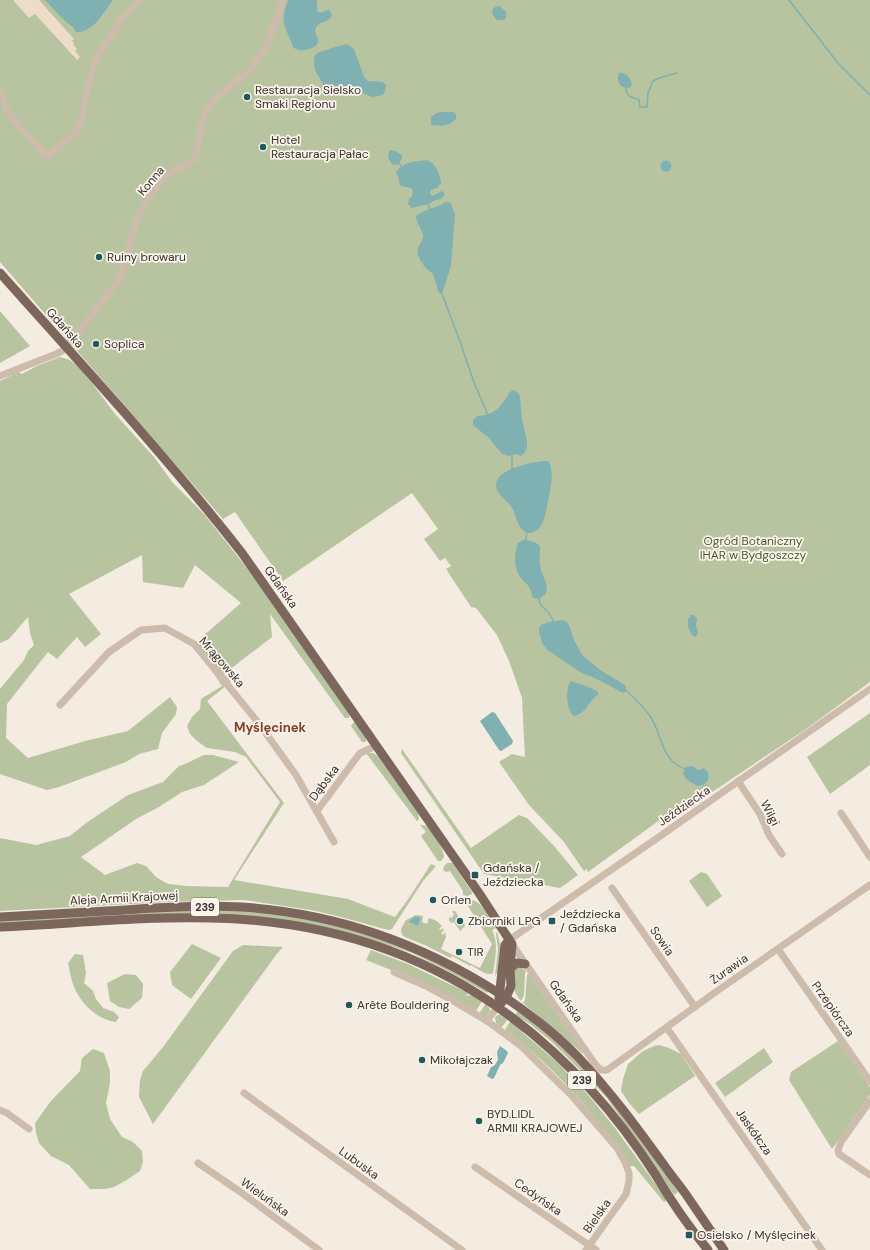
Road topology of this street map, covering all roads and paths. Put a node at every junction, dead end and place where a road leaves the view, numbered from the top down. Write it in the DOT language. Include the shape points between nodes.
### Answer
graph roads {
  1 [pos="140,0"];
  2 [pos="283,0"];
  3 [pos="0,91"];
  4 [pos="0,272"];
  5 [pos="66,347"];
  6 [pos="0,376"];
  7 [pos="870,689"];
  8 [pos="60,705"];
  9 [pos="376,746"];
  10 [pos="738,781"];
  11 [pos="317,811"];
  12 [pos="841,813"];
  13 [pos="334,842"];
  14 [pos="782,854"];
  15 [pos="870,857"];
  16 [pos="870,885"];
  17 [pos="612,888"];
  18 [pos="0,917"];
  19 [pos="0,927"];
  20 [pos="510,942"];
  21 [pos="778,949"];
  22 [pos="525,964"];
  23 [pos="506,970"];
  24 [pos="394,972"];
  25 [pos="483,983"];
  26 [pos="503,996"];
  27 [pos="498,1006"];
  28 [pos="695,1007"];
  29 [pos="487,1022"];
  30 [pos="667,1028"];
  31 [pos="601,1070"];
  32 [pos="870,1081"];
  33 [pos="244,1093"];
  34 [pos="870,1101"];
  35 [pos="0,1110"];
  36 [pos="29,1129"];
  37 [pos="198,1163"];
  38 [pos="475,1167"];
  39 [pos="870,1175"];
  40 [pos="588,1247"];
  41 [pos="319,1250"];
  42 [pos="462,1250"];
  43 [pos="596,1250"];
  44 [pos="708,1250"];
  45 [pos="724,1250"];
  46 [pos="822,1250"];
  1 -- 3 [label="street" via="119,22 96,58 76,133 48,156 6,110 5,100"];
  2 -- 5 [label="street, Konna" via="266,48 250,71 215,98 206,111 195,158 173,171 152,193 138,217 121,274"];
  4 -- 5 [label="main road, Gdańska"];
  5 -- 6 [label="street" via="56,354"];
  5 -- 9 [label="main road, Gdańska" via="221,526 263,582"];
  7 -- 10 [label="street, Jeździecka"];
  8 -- 11 [label="street, Mrągowska" via="109,652 141,630 165,628 197,647 296,774"];
  9 -- 11 [label="street, Dąbska" via="360,753"];
  9 -- 20 [label="main road, Gdańska" via="479,893"];
  10 -- 14 [label="street, Wilgi"];
  10 -- 20 [label="street, Jeździecka"];
  11 -- 13 [label="street, Dąbska"];
  12 -- 15 [label="street"];
  16 -- 21 [label="street, Żurawia"];
  17 -- 28 [label="street, Sowia"];
  18 -- 25 [label="main road, Aleja Armii Krajowej / 239" via="192,907 242,907 280,911 332,921 389,938 430,955"];
  19 -- 27 [label="main road, Aleja Armii Krajowej / 239" via="192,918 290,924 368,942 391,950 456,980"];
  20 -- 22 [label="street, Gdańska"];
  20 -- 23 [label="main road"];
  21 -- 28 [label="street, Żurawia"];
  21 -- 32 [label="street, Przepiórcza"];
  22 -- 23 [label="main road" via="517,963"];
  22 -- 31 [label="street, Gdańska"];
  23 -- 25 [label="main road" via="497,979"];
  23 -- 26 [label="main road" via="511,986"];
  24 -- 29 [label="street" via="426,986"];
  25 -- 26 [label="main road, Aleja Armii Krajowej / 239"];
  26 -- 27 [label="main road"];
  26 -- 45 [label="main road, Aleja Armii Krajowej / 239" via="540,1022 577,1056 617,1102"];
  27 -- 29 [label="street"];
  27 -- 44 [label="main road, Aleja Armii Krajowej / 239" via="547,1046 583,1081 619,1124 682,1217"];
  28 -- 30 [label="street, Żurawia"];
  29 -- 40 [label="street, Bielska" via="521,1046 546,1069 617,1148 625,1162 629,1173 626,1194"];
  30 -- 31 [label="street, Żurawia" via="607,1070"];
  30 -- 46 [label="street, Jaskółcza"];
  33 -- 42 [label="street, Lubuska"];
  34 -- 39 [label="street" via="838,1150 839,1154"];
  35 -- 36 [label="street"];
  37 -- 41 [label="street, Wieluńska"];
  38 -- 40 [label="street, Cedyńska"];
  40 -- 43 [label="street, Cedyńska"];
}
